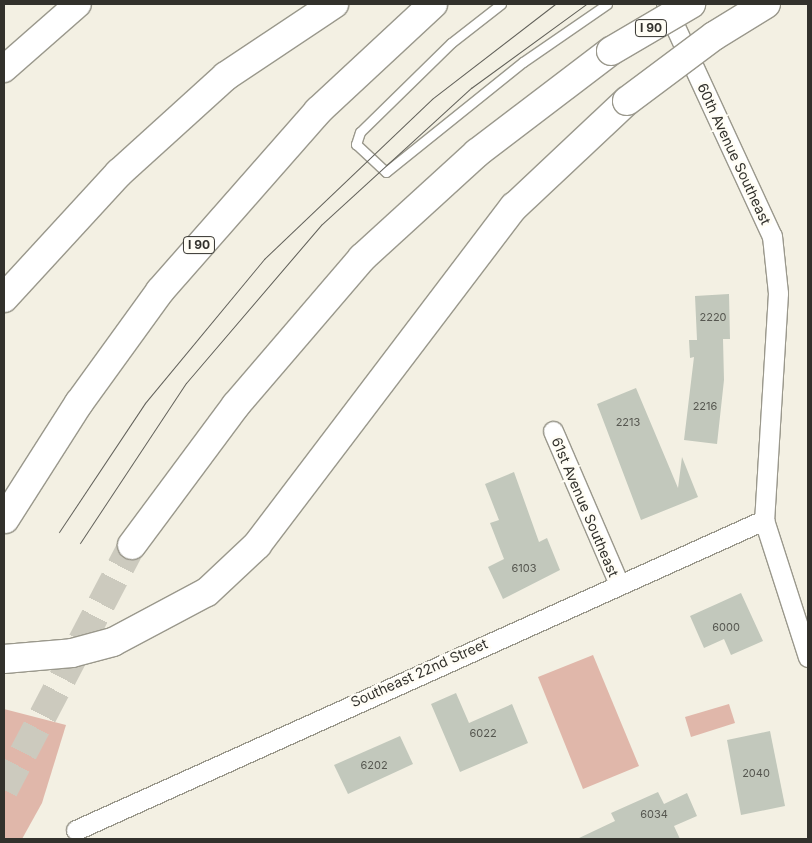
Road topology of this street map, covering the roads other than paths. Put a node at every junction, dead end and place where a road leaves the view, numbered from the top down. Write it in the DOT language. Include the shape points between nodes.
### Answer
graph roads {
  1 [pos="78,4"];
  2 [pos="334,4"];
  3 [pos="433,4"];
  4 [pos="501,4"];
  5 [pos="607,4"];
  6 [pos="664,4"];
  7 [pos="691,4"];
  8 [pos="766,4"];
  9 [pos="4,69"];
  10 [pos="4,298"];
  11 [pos="553,431"];
  12 [pos="5,519"];
  13 [pos="764,520"];
  14 [pos="132,545"];
  15 [pos="618,582"];
  16 [pos="808,657"];
  17 [pos="4,659"];
  18 [pos="76,830"];
  1 -- 9 [label="street"];
  2 -- 10 [label="highway" via="226,76 119,173"];
  3 -- 12 [label="highway, I 90" via="318,111 160,291 79,403"];
  4 -- 5 [label="lane" via="452,44 360,132 356,144 386,172 523,62"];
  6 -- 13 [label="street, 60th Avenue Southeast" via="772,236 778,293"];
  7 -- 14 [label="highway, I 90, bridge" via="611,51 477,153 362,258 236,405"];
  8 -- 17 [label="highway, bridge" via="714,36 627,101 514,206 257,545 207,592 114,642 72,654"];
  11 -- 15 [label="street, 61st Avenue Southeast"];
  13 -- 15 [label="street, Southeast 22nd Street"];
  13 -- 16 [label="street"];
  15 -- 18 [label="street, Southeast 22nd Street"];
}
